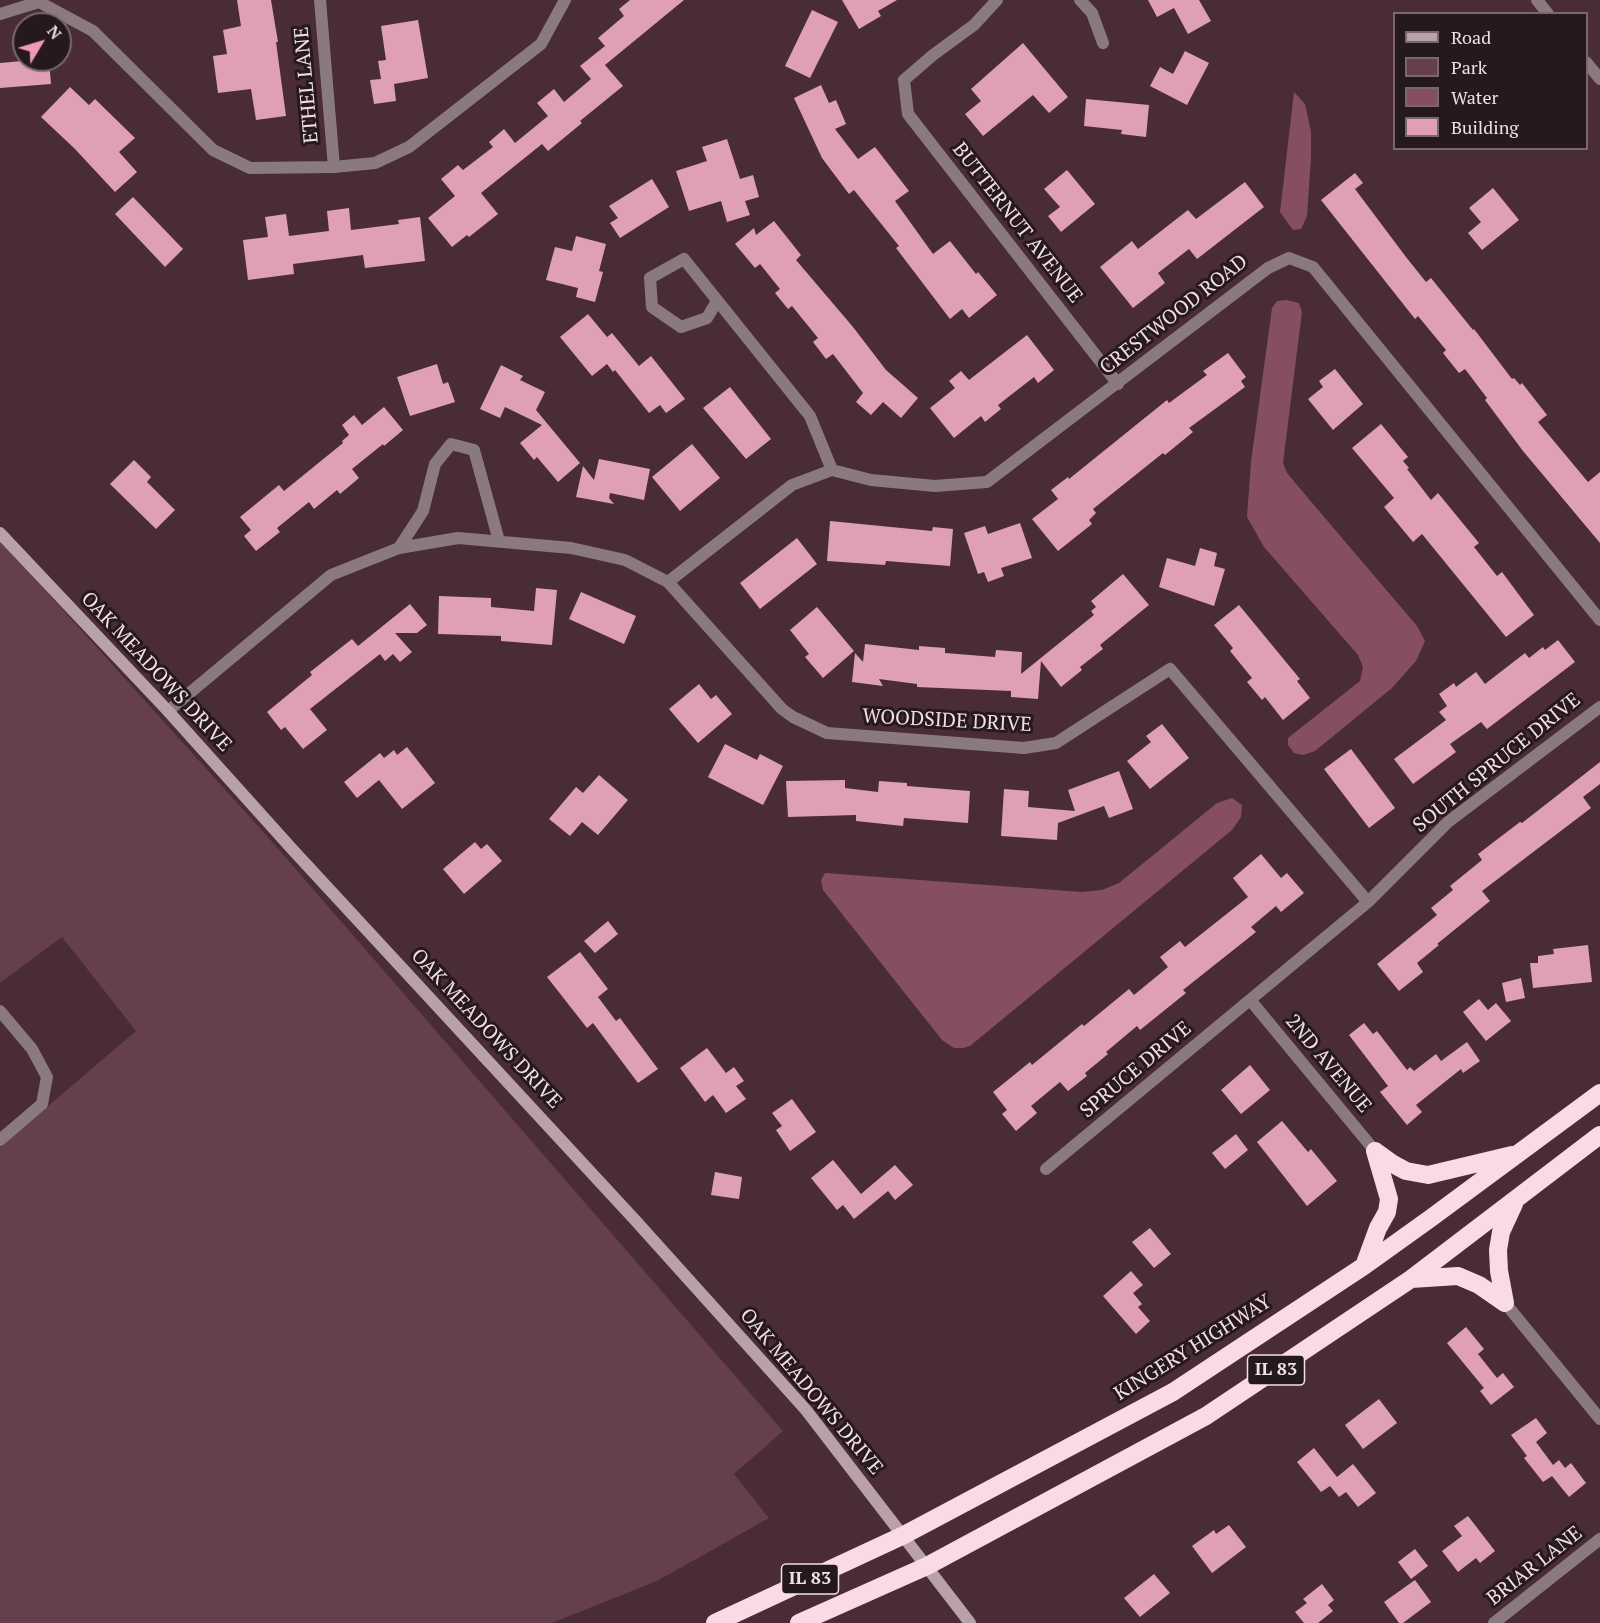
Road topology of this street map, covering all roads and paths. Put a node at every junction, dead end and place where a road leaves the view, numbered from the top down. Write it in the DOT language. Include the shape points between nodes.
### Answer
graph roads {
  1 [pos="320,0"];
  2 [pos="565,0"];
  3 [pos="997,0"];
  4 [pos="1080,0"];
  5 [pos="1537,0"];
  6 [pos="38,1"];
  7 [pos="1546,12"];
  8 [pos="0,14"];
  9 [pos="1103,43"];
  10 [pos="1588,63"];
  11 [pos="1600,79"];
  12 [pos="334,167"];
  13 [pos="717,302"];
  14 [pos="1118,384"];
  15 [pos="832,470"];
  16 [pos="0,533"];
  17 [pos="499,541"];
  18 [pos="399,548"];
  19 [pos="668,582"];
  20 [pos="1600,620"];
  21 [pos="1600,706"];
  22 [pos="168,711"];
  23 [pos="1368,902"];
  24 [pos="1251,1001"];
  25 [pos="0,1011"];
  26 [pos="1600,1093"];
  27 [pos="1600,1135"];
  28 [pos="0,1140"];
  29 [pos="1375,1151"];
  30 [pos="1520,1152"];
  31 [pos="1046,1169"];
  32 [pos="1516,1200"];
  33 [pos="1364,1266"];
  34 [pos="1411,1279"];
  35 [pos="1505,1303"];
  36 [pos="1600,1419"];
  37 [pos="904,1535"];
  38 [pos="1600,1539"];
  39 [pos="927,1566"];
  40 [pos="715,1623"];
  41 [pos="799,1623"];
  42 [pos="970,1623"];
  43 [pos="1494,1623"];
  1 -- 12 [label="street, ETHEL LANE"];
  2 -- 12 [label="street" via="542,44 409,147 375,163"];
  3 -- 14 [label="street, BUTTERNUT AVENUE" via="974,25 904,80 908,114"];
  4 -- 9 [label="street" via="1092,13"];
  5 -- 7 [label="street"];
  6 -- 8 [label="street"];
  6 -- 12 [label="street" via="93,32 213,150 250,168"];
  10 -- 11 [label="street"];
  13 -- 13 [label="street" via="684,259 650,278 652,307 681,327 707,318"];
  13 -- 15 [label="street" via="810,416"];
  14 -- 15 [label="street, CRESTWOOD ROAD" via="987,482 935,486 871,480"];
  14 -- 20 [label="street, CRESTWOOD ROAD" via="1268,268 1289,258 1313,267"];
  15 -- 19 [label="street" via="792,484"];
  16 -- 22 [label="street, OAK MEADOWS DRIVE"];
  17 -- 18 [label="street, WOODSIDE DRIVE" via="458,538"];
  17 -- 18 [label="street" via="474,450 451,444 435,464 423,510"];
  17 -- 19 [label="street, WOODSIDE DRIVE" via="571,548 625,560"];
  18 -- 22 [label="street, WOODSIDE DRIVE" via="331,575"];
  19 -- 23 [label="street, WOODSIDE DRIVE" via="782,709 827,733 1024,748 1056,743 1170,669"];
  21 -- 23 [label="street, SOUTH SPRUCE DRIVE" via="1448,822"];
  22 -- 37 [label="street, OAK MEADOWS DRIVE" via="806,1410"];
  23 -- 24 [label="street, SOUTH SPRUCE DRIVE"];
  24 -- 29 [label="street, 2ND AVENUE"];
  24 -- 31 [label="street, SPRUCE DRIVE"];
  25 -- 28 [label="street" via="32,1049 47,1077 42,1104"];
  26 -- 30 [label="highway, KINGERY HIGHWAY / IL 83"];
  27 -- 32 [label="highway, IL 83"];
  29 -- 30 [label="highway" via="1406,1171 1428,1175"];
  29 -- 33 [label="highway" via="1389,1199"];
  30 -- 33 [label="highway, KINGERY HIGHWAY / IL 83"];
  32 -- 34 [label="highway, IL 83"];
  32 -- 35 [label="highway" via="1501,1232 1498,1250"];
  33 -- 37 [label="highway, KINGERY HIGHWAY / IL 83" via="1173,1392"];
  34 -- 35 [label="highway" via="1458,1276"];
  34 -- 39 [label="highway, IL 83" via="1206,1416"];
  35 -- 36 [label="street"];
  37 -- 39 [label="street, OAK MEADOWS DRIVE"];
  37 -- 40 [label="highway, KINGERY HIGHWAY / IL 83"];
  38 -- 43 [label="street, BRIAR LANE"];
  39 -- 41 [label="highway, IL 83"];
  39 -- 42 [label="street, OAK MEADOWS DRIVE"];
}
